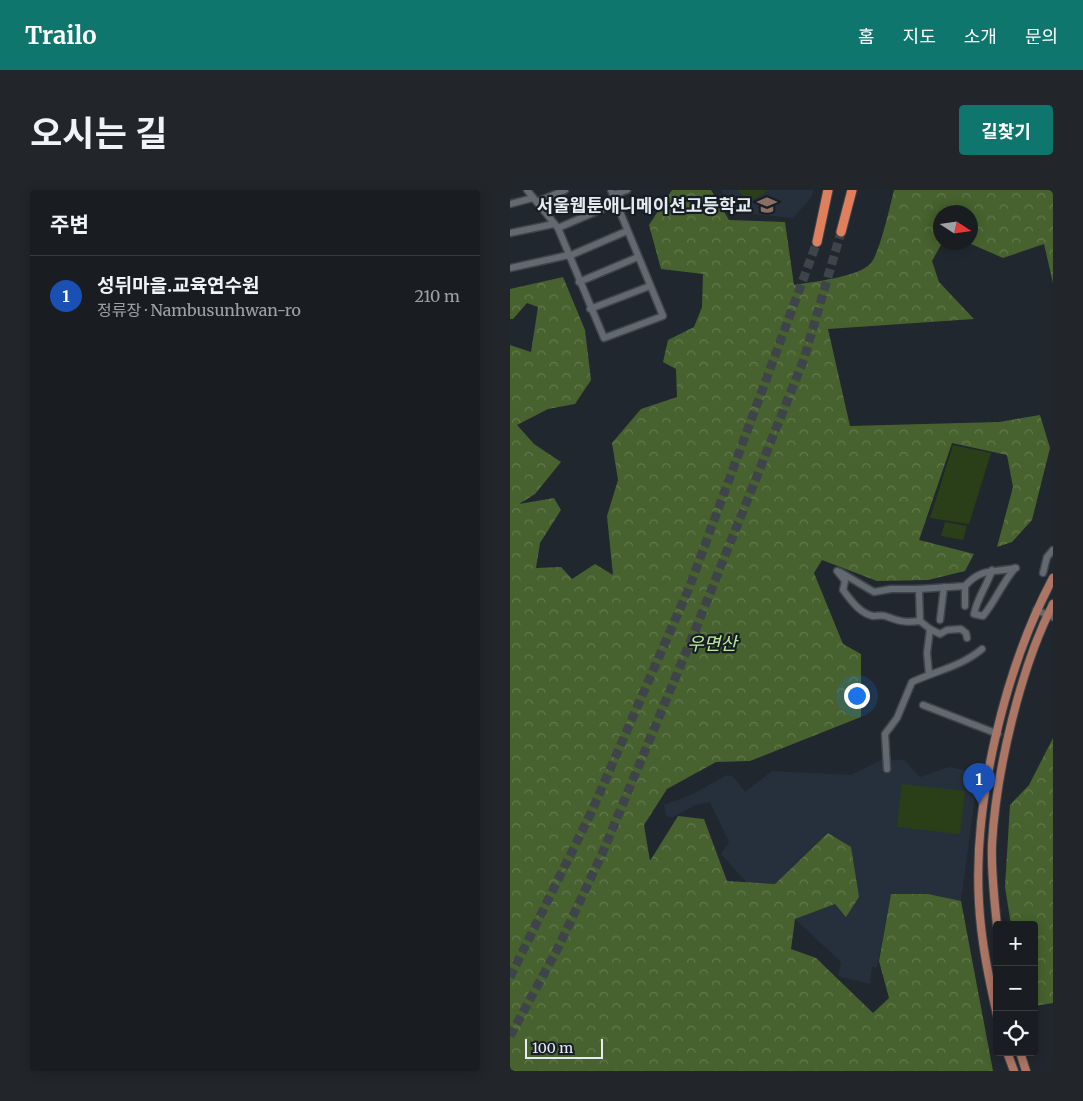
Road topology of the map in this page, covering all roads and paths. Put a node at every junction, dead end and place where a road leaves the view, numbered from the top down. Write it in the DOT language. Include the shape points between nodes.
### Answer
graph roads {
  1 [pos="527,190"];
  2 [pos="565,190"];
  3 [pos="627,190"];
  4 [pos="828,190"];
  5 [pos="852,190"];
  6 [pos="612,193"];
  7 [pos="535,200"];
  8 [pos="616,203"];
  9 [pos="510,204"];
  10 [pos="556,226"];
  11 [pos="627,231"];
  12 [pos="842,232"];
  13 [pos="510,233"];
  14 [pos="817,242"];
  15 [pos="569,255"];
  16 [pos="638,257"];
  17 [pos="510,268"];
  18 [pos="579,282"];
  19 [pos="650,286"];
  20 [pos="590,309"];
  21 [pos="1053,550"];
  22 [pos="992,570"];
  23 [pos="1043,573"];
  24 [pos="1053,578"];
  25 [pos="965,586"];
  26 [pos="944,587"];
  27 [pos="919,589"];
  28 [pos="1053,604"];
  29 [pos="965,606"];
  30 [pos="1036,610"];
  31 [pos="1050,616"];
  32 [pos="940,620"];
  33 [pos="920,621"];
  34 [pos="930,629"];
  35 [pos="966,638"];
  36 [pos="982,650"];
  37 [pos="929,674"];
  38 [pos="923,705"];
  39 [pos="998,734"];
  40 [pos="886,769"];
  41 [pos="997,921"];
  42 [pos="996,1011"];
  43 [pos="1009,1056"];
  44 [pos="1021,1056"];
  45 [pos="1014,1071"];
  46 [pos="1026,1071"];
  1 -- 7 [label="street"];
  2 -- 7 [label="street"];
  3 -- 6 [label="street"];
  4 -- 14 [label="highway"];
  5 -- 12 [label="highway"];
  6 -- 8 [label="street"];
  7 -- 9 [label="street"];
  7 -- 10 [label="street"];
  8 -- 10 [label="street"];
  8 -- 11 [label="street"];
  10 -- 13 [label="street"];
  10 -- 15 [label="street"];
  11 -- 15 [label="street"];
  11 -- 16 [label="street"];
  15 -- 17 [label="street"];
  15 -- 18 [label="street"];
  16 -- 18 [label="street"];
  16 -- 19 [label="street"];
  18 -- 20 [label="street"];
  19 -- 20 [label="street"];
  19 -- 20 [label="street" via="663,316 604,338"];
  21 -- 23 [label="street" via="1047,557"];
  22 -- 22 [label="street" via="1017,568 1000,586 983,616 974,614 976,601"];
  22 -- 25 [label="street" via="975,575"];
  24 -- 30 [label="main road"];
  25 -- 26 [label="street"];
  25 -- 29 [label="street"];
  26 -- 27 [label="street"];
  26 -- 32 [label="street"];
  27 -- 33 [label="street"];
  27 -- 33 [label="street" via="874,592 837,570 845,582 843,590 864,612 901,623"];
  28 -- 31 [label="main road"];
  30 -- 31 [label="street"];
  30 -- 39 [label="main road" via="1009,688"];
  31 -- 41 [label="main road" via="1019,697 999,783 992,845"];
  33 -- 34 [label="street"];
  34 -- 35 [label="street" via="940,634 961,629"];
  34 -- 37 [label="street"];
  36 -- 37 [label="street" via="962,663"];
  37 -- 40 [label="street" via="912,682 897,718 885,734"];
  38 -- 39 [label="street"];
  39 -- 42 [label="main road" via="985,800 978,873 983,938"];
  43 -- 45 [label="main road"];
  44 -- 46 [label="main road"];
}
